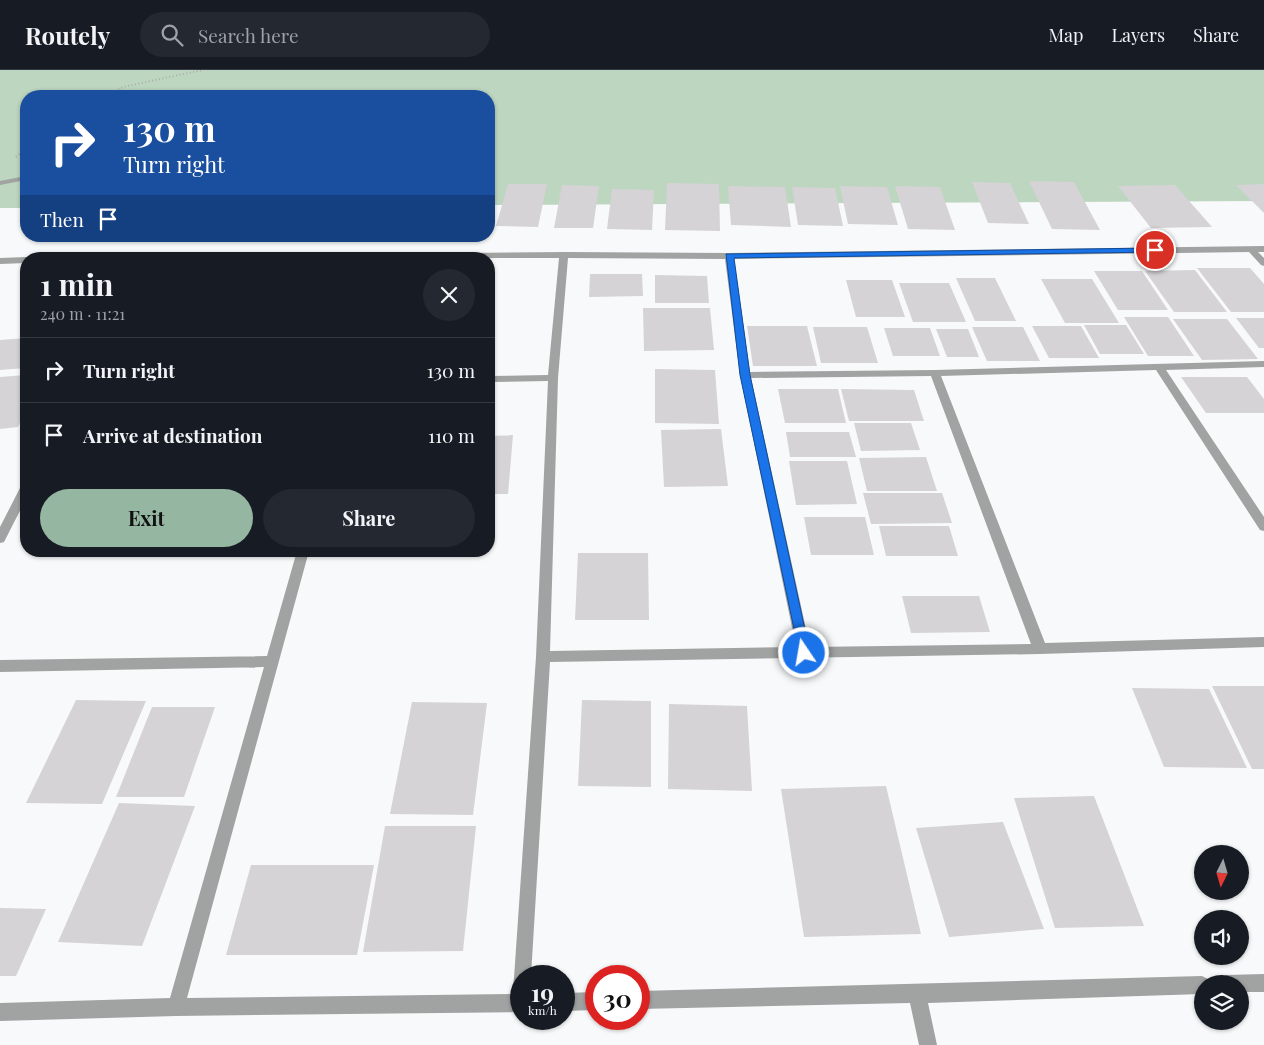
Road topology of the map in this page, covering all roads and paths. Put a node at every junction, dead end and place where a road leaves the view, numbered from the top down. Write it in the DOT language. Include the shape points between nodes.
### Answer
graph roads {
  1 [pos="202,70"];
  2 [pos="116,90"];
  3 [pos="20,179"];
  4 [pos="0,183"];
  5 [pos="1252,249"];
  6 [pos="1264,249"];
  7 [pos="495,255"];
  8 [pos="564,255"];
  9 [pos="729,256"];
  10 [pos="20,260"];
  11 [pos="0,261"];
  12 [pos="1264,263"];
  13 [pos="1264,364"];
  14 [pos="1159,367"];
  15 [pos="935,374"];
  16 [pos="745,375"];
  17 [pos="553,378"];
  18 [pos="495,379"];
  19 [pos="20,500"];
  20 [pos="1264,527"];
  21 [pos="0,539"];
  22 [pos="301,557"];
  23 [pos="1264,642"];
  24 [pos="1040,649"];
  25 [pos="804,653"];
  26 [pos="543,658"];
  27 [pos="273,662"];
  28 [pos="0,666"];
  29 [pos="523,965"];
  30 [pos="1264,982"];
  31 [pos="1249,983"];
  32 [pos="1194,984"];
  33 [pos="918,994"];
  34 [pos="650,1000"];
  35 [pos="510,1003"];
  36 [pos="176,1006"];
  37 [pos="0,1012"];
  38 [pos="928,1045"];
  1 -- 2 [label="path"];
  3 -- 4 [label="street"];
  5 -- 6 [label="street"];
  5 -- 9 [label="street"];
  5 -- 12 [label="street"];
  7 -- 8 [label="street"];
  8 -- 9 [label="street"];
  8 -- 17 [label="street"];
  9 -- 16 [label="street"];
  10 -- 11 [label="street"];
  13 -- 14 [label="street"];
  14 -- 15 [label="street"];
  14 -- 20 [label="street"];
  15 -- 16 [label="street"];
  15 -- 24 [label="street"];
  16 -- 25 [label="street"];
  17 -- 18 [label="street"];
  17 -- 26 [label="street"];
  19 -- 21 [label="street"];
  22 -- 27 [label="street"];
  23 -- 24 [label="street"];
  24 -- 25 [label="street"];
  25 -- 26 [label="street"];
  26 -- 29 [label="street"];
  27 -- 28 [label="street"];
  27 -- 36 [label="street"];
  30 -- 31 [label="street"];
  32 -- 33 [label="street"];
  33 -- 34 [label="street"];
  33 -- 38 [label="street"];
  35 -- 36 [label="street"];
  36 -- 37 [label="street"];
}
